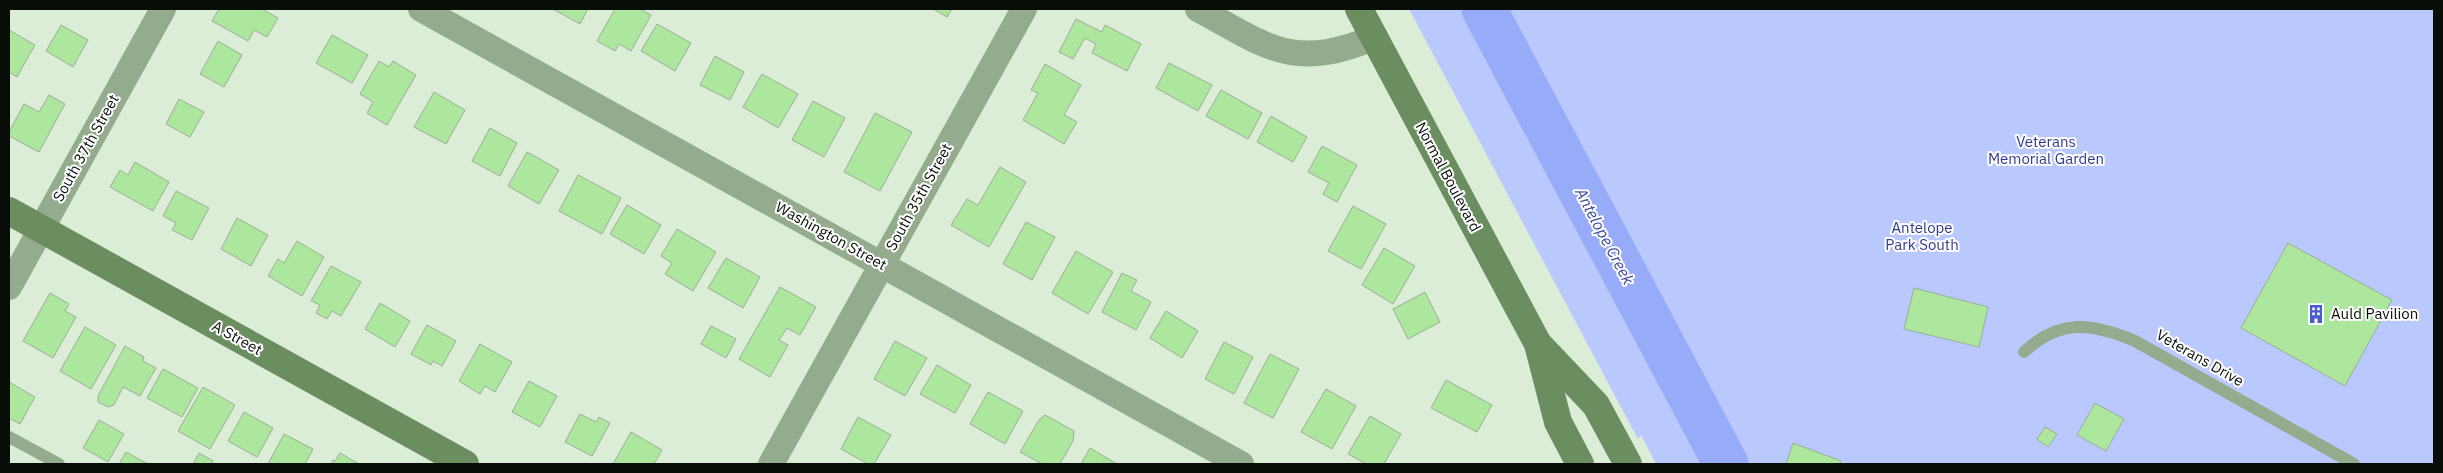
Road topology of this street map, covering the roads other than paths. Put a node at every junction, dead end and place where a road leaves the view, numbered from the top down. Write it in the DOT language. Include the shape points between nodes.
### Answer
graph roads {
  1 [pos="163,9"];
  2 [pos="421,9"];
  3 [pos="1024,9"];
  4 [pos="1198,9"];
  5 [pos="1359,9"];
  6 [pos="1373,38"];
  7 [pos="9,211"];
  8 [pos="41,229"];
  9 [pos="882,264"];
  10 [pos="9,287"];
  11 [pos="1538,344"];
  12 [pos="2024,352"];
  13 [pos="9,436"];
  14 [pos="59,464"];
  15 [pos="465,464"];
  16 [pos="772,464"];
  17 [pos="1241,464"];
  18 [pos="1580,464"];
  19 [pos="1628,464"];
  20 [pos="2354,464"];
  1 -- 8 [label="street, South 37th Street"];
  2 -- 9 [label="street, Washington Street"];
  3 -- 9 [label="street, South 35th Street"];
  4 -- 6 [label="street" via="1256,40 1295,54 1340,51"];
  5 -- 6 [label="main road, Normal Boulevard"];
  6 -- 11 [label="main road, Normal Boulevard"];
  7 -- 8 [label="main road, A Street"];
  8 -- 10 [label="street, South 37th Street"];
  8 -- 15 [label="main road, A Street"];
  9 -- 16 [label="street, South 35th Street"];
  9 -- 17 [label="street, Washington Street"];
  11 -- 18 [label="main road, Normal Boulevard" via="1558,422"];
  11 -- 19 [label="main road, Normal Boulevard" via="1596,405"];
  12 -- 20 [label="lane, Veterans Drive" via="2038,339 2074,326 2114,331"];
  13 -- 14 [label="lane"];
}
